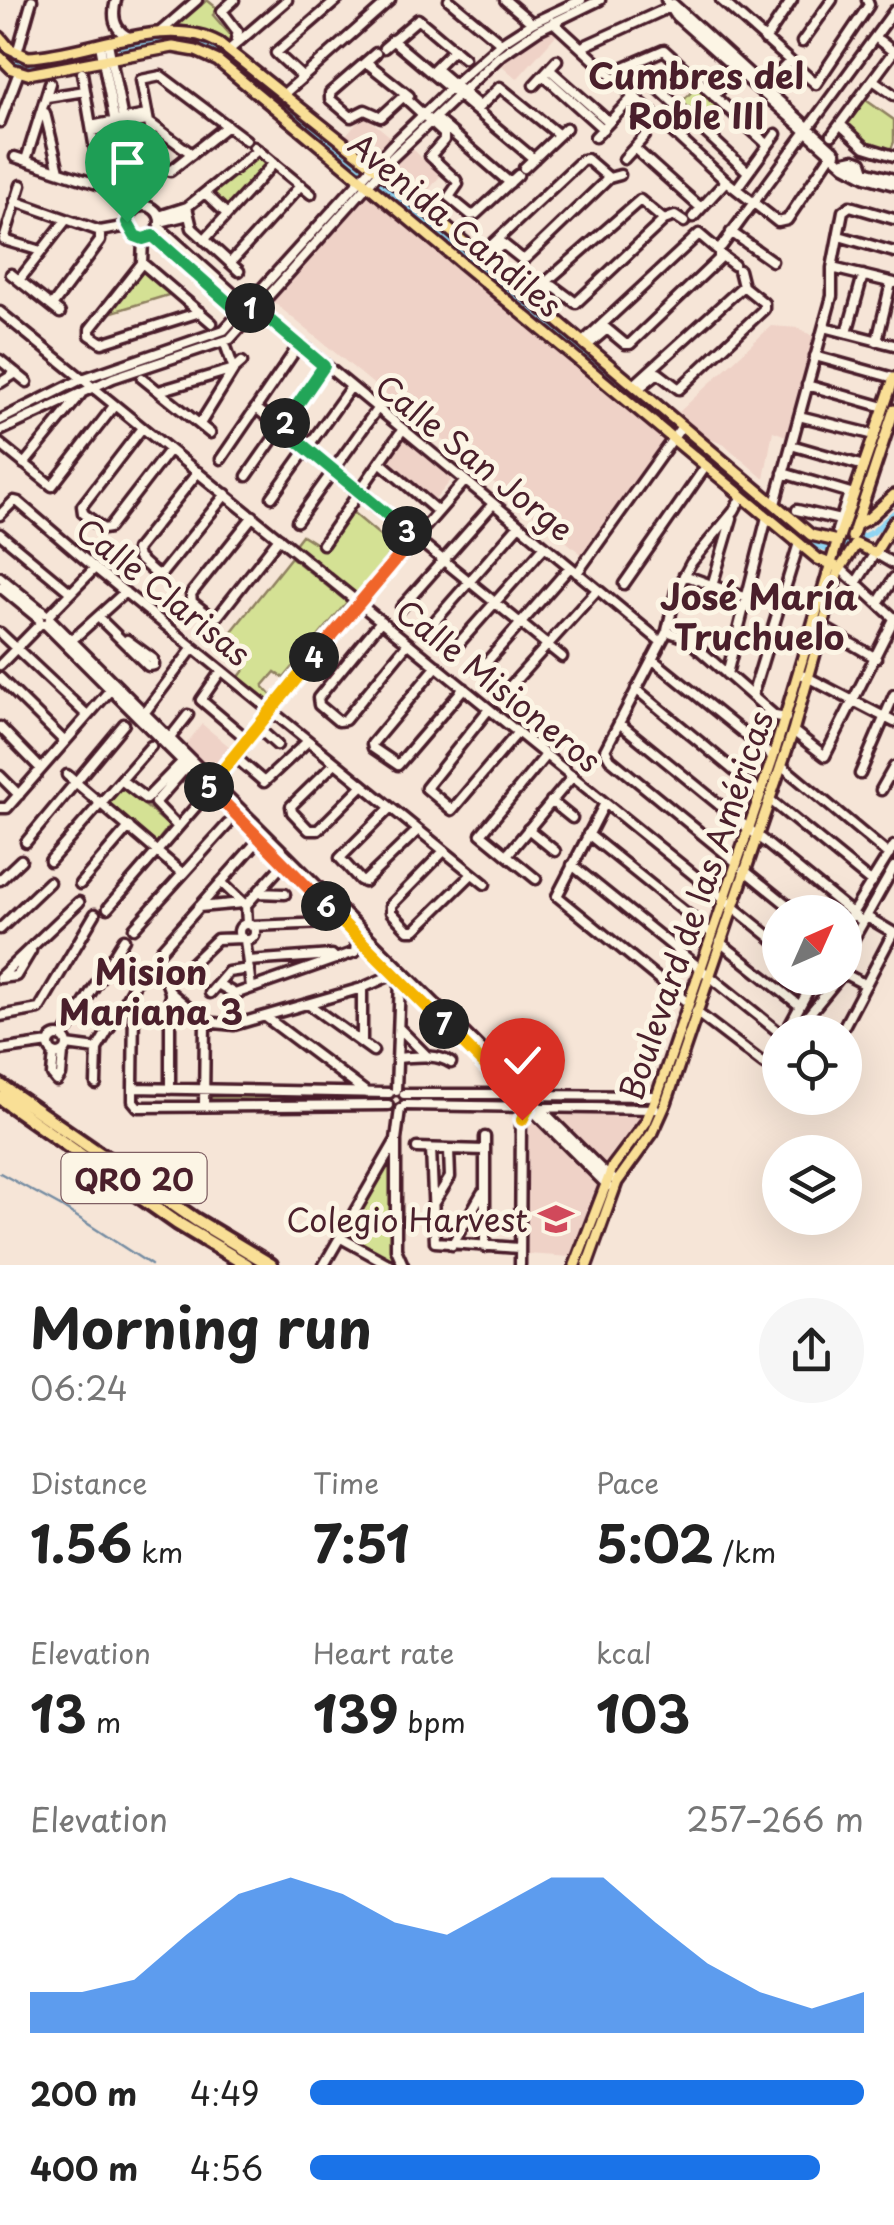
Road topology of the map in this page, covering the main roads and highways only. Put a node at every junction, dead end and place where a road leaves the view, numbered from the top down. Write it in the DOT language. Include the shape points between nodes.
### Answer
graph roads {
  1 [pos="0,37"];
  2 [pos="106,51"];
  3 [pos="0,57"];
  4 [pos="894,378"];
  5 [pos="889,408"];
  6 [pos="678,432"];
  7 [pos="894,494"];
  8 [pos="894,522"];
  9 [pos="856,525"];
  10 [pos="838,535"];
  11 [pos="854,540"];
  12 [pos="848,555"];
  13 [pos="836,567"];
  14 [pos="803,675"];
  15 [pos="765,796"];
  16 [pos="728,902"];
  17 [pos="703,972"];
  18 [pos="0,1085"];
  19 [pos="0,1098"];
  20 [pos="658,1109"];
  21 [pos="612,1183"];
  22 [pos="247,1265"];
  23 [pos="271,1265"];
  24 [pos="575,1265"];
  25 [pos="588,1265"];
  1 -- 2 [label="main road, Avenida Candiles" via="17,53 34,57"];
  2 -- 3 [label="main road, Avenida Candiles" via="38,72 19,72"];
  2 -- 6 [label="main road, Avenida Candiles" via="173,47 205,54 229,69"];
  2 -- 6 [label="main road, Avenida Candiles" via="160,33 197,34 227,48 636,387"];
  4 -- 5 [label="main road, Boulevard de las Américas"];
  5 -- 9 [label="main road, Boulevard de las Américas"];
  5 -- 10 [label="main road, Boulevard de las Américas"];
  6 -- 10 [label="main road, Avenida Candiles" via="811,534"];
  6 -- 13 [label="main road, Avenida Candiles" via="706,466"];
  7 -- 9 [label="main road"];
  8 -- 11 [label="main road" via="874,553"];
  9 -- 11 [label="main road, Boulevard de las Américas"];
  10 -- 11 [label="main road"];
  10 -- 12 [label="main road, Avenida Candiles"];
  10 -- 13 [label="main road, Boulevard de las Américas"];
  11 -- 12 [label="main road, Boulevard de las Américas"];
  12 -- 13 [label="main road, Boulevard de las Américas"];
  13 -- 14 [label="main road, Boulevard de las Américas"];
  13 -- 14 [label="main road, Boulevard de las Américas"];
  14 -- 15 [label="main road, Boulevard de las Américas"];
  14 -- 15 [label="main road, Boulevard de las Américas" via="782,765"];
  15 -- 16 [label="main road, Boulevard de las Américas"];
  16 -- 17 [label="main road, Boulevard de las Américas" via="711,933"];
  16 -- 17 [label="main road, Boulevard de las Américas" via="720,942"];
  17 -- 20 [label="main road, Boulevard de las Américas" via="696,1012"];
  17 -- 20 [label="main road, Boulevard de las Américas" via="657,1096"];
  18 -- 23 [label="highway, QRO 20"];
  19 -- 22 [label="highway, QRO 20"];
  20 -- 21 [label="main road, Boulevard de las Américas"];
  21 -- 24 [label="main road, Boulevard de las Américas"];
  21 -- 25 [label="main road, Boulevard de las Américas"];
}
